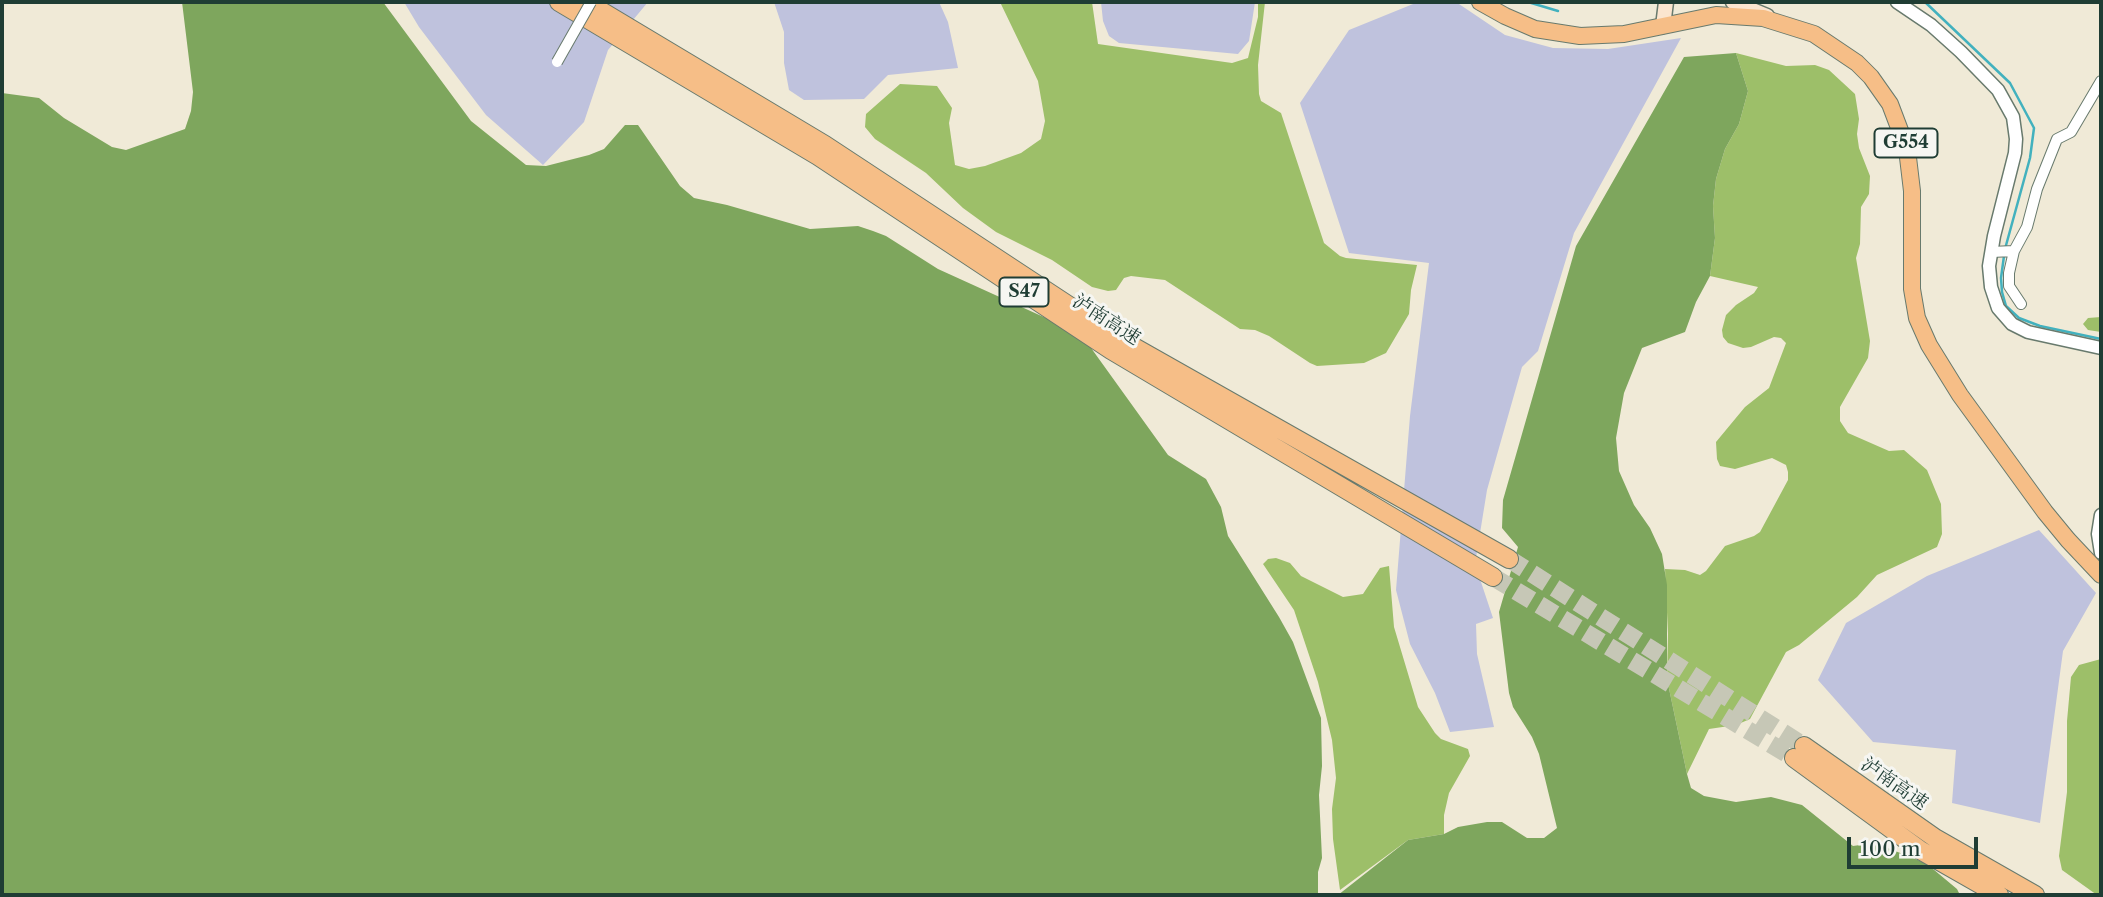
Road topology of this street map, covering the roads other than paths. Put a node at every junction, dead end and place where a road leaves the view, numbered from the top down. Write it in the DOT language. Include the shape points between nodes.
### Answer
graph roads {
  1 [pos="559,2"];
  2 [pos="589,2"];
  3 [pos="1480,2"];
  4 [pos="1666,2"];
  5 [pos="1733,2"];
  6 [pos="1897,2"];
  7 [pos="1782,22"];
  8 [pos="1663,26"];
  9 [pos="557,62"];
  10 [pos="2101,81"];
  11 [pos="2004,252"];
  12 [pos="2021,303"];
  13 [pos="2101,348"];
  14 [pos="2101,515"];
  15 [pos="2101,552"];
  16 [pos="1508,559"];
  17 [pos="2101,575"];
  18 [pos="1493,577"];
  19 [pos="1999,895"];
  20 [pos="2035,895"];
  1 -- 18 [label="highway, 泸南高速 / S47" via="818,156 1111,349"];
  2 -- 9 [label="street, bridge"];
  2 -- 16 [label="highway, 泸南高速 / S47" via="825,145 1118,338"];
  3 -- 8 [label="highway, G554" via="1518,22 1562,35 1609,36"];
  4 -- 8 [label="main road"];
  5 -- 7 [label="main road"];
  6 -- 11 [label="street" via="1961,52 1998,90 2013,117 2015,153"];
  7 -- 8 [label="highway, G554" via="1730,15"];
  7 -- 17 [label="highway, G554" via="1845,53 1890,104 1909,161 1912,289 1920,327 1960,395 2055,525"];
  10 -- 11 [label="street" via="2070,132 2057,139 2027,227"];
  11 -- 12 [label="street" via="2010,286"];
  11 -- 13 [label="street" via="1989,277 1998,308 2012,324 2028,332"];
  14 -- 15 [label="street"];
  19 -- 20 [label="highway, 泸南高速" via="1920,850 1799,752"];
}
